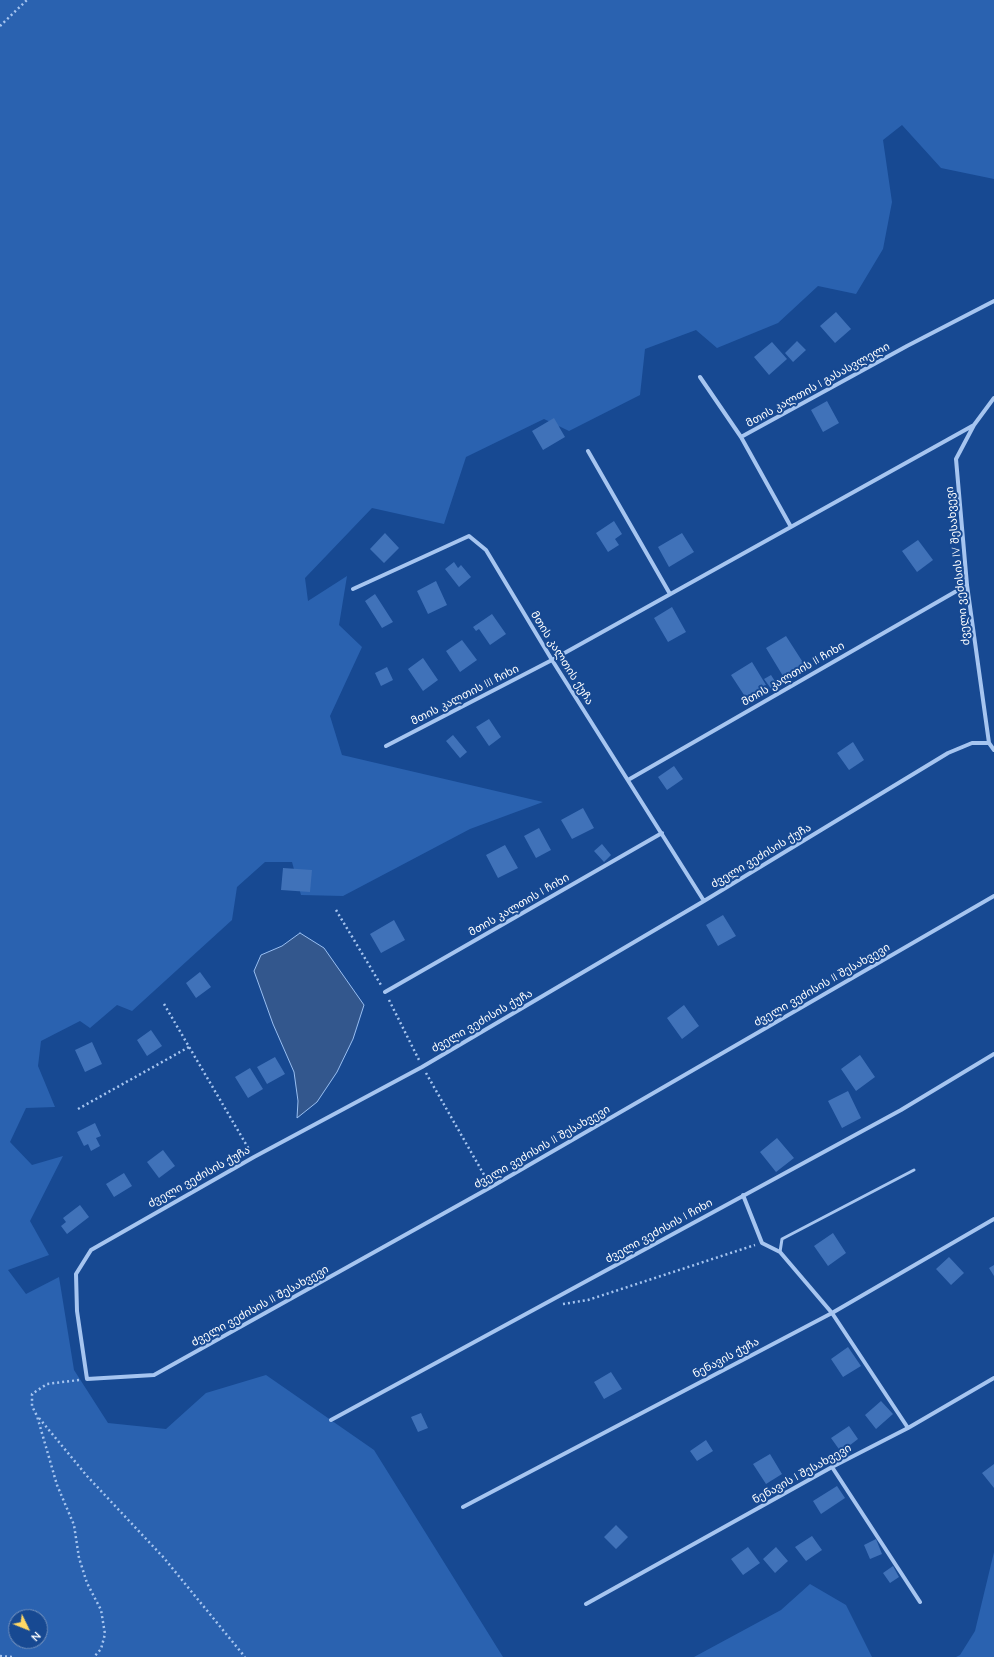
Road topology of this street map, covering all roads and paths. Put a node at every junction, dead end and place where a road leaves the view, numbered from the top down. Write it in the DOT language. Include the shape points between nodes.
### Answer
graph roads {
  1 [pos="27,0"];
  2 [pos="0,26"];
  3 [pos="994,301"];
  4 [pos="700,377"];
  5 [pos="994,398"];
  6 [pos="974,425"];
  7 [pos="741,437"];
  8 [pos="588,451"];
  9 [pos="791,527"];
  10 [pos="967,585"];
  11 [pos="353,589"];
  12 [pos="670,594"];
  13 [pos="552,660"];
  14 [pos="989,743"];
  15 [pos="386,746"];
  16 [pos="994,750"];
  17 [pos="628,780"];
  18 [pos="662,833"];
  19 [pos="994,896"];
  20 [pos="704,901"];
  21 [pos="336,910"];
  22 [pos="385,992"];
  23 [pos="164,1004"];
  24 [pos="189,1047"];
  25 [pos="994,1054"];
  26 [pos="422,1067"];
  27 [pos="78,1110"];
  28 [pos="254,1157"];
  29 [pos="914,1170"];
  30 [pos="492,1187"];
  31 [pos="743,1195"];
  32 [pos="994,1219"];
  33 [pos="762,1243"];
  34 [pos="780,1252"];
  35 [pos="558,1305"];
  36 [pos="832,1312"];
  37 [pos="994,1378"];
  38 [pos="87,1379"];
  39 [pos="37,1416"];
  40 [pos="331,1420"];
  41 [pos="908,1428"];
  42 [pos="832,1467"];
  43 [pos="463,1507"];
  44 [pos="920,1602"];
  45 [pos="586,1604"];
  46 [pos="0,1656"];
  47 [pos="12,1657"];
  48 [pos="94,1657"];
  49 [pos="245,1657"];
  1 -- 2 [label="path"];
  3 -- 7 [label="street, მთის კალთის I გასასვლელი"];
  4 -- 7 [label="street"];
  5 -- 6 [label="street, ძველი ვეძისის IV შესახვევი"];
  6 -- 9 [label="street"];
  6 -- 10 [label="street, ძველი ვეძისის IV შესახვევი" via="956,459"];
  7 -- 9 [label="street, მთის კალთის I გასასვლელი"];
  8 -- 12 [label="street"];
  9 -- 12 [label="street"];
  10 -- 14 [label="street, ძველი ვეძისის IV შესახვევი"];
  10 -- 17 [label="street, მთის კალთის II ჩიხი"];
  11 -- 13 [label="street, მთის კალთის ქუჩა" via="469,536 486,550"];
  12 -- 13 [label="street"];
  13 -- 15 [label="street, მთის კალთის III ჩიხი"];
  13 -- 17 [label="street, მთის კალთის ქუჩა"];
  14 -- 16 [label="street"];
  14 -- 20 [label="street, ძველი ვეძისის ქუჩა" via="972,743 948,753"];
  17 -- 18 [label="street, მთის კალთის ქუჩა"];
  18 -- 20 [label="street, მთის კალთის ქუჩა"];
  18 -- 22 [label="street, მთის კალთის I ჩიხი"];
  19 -- 30 [label="street, ძველი ვეძისის II შესახვევი"];
  20 -- 26 [label="street, ძველი ვეძისის ქუჩა"];
  21 -- 22 [label="path"];
  22 -- 26 [label="path"];
  23 -- 24 [label="path"];
  24 -- 27 [label="path"];
  24 -- 28 [label="path"];
  25 -- 31 [label="street, ძველი ვეძისის I ჩიხი" via="901,1110"];
  26 -- 28 [label="street, ძველი ვეძისის ქუჩა"];
  26 -- 30 [label="path"];
  28 -- 38 [label="street, ძველი ვეძისის ქუჩა" via="91,1250 76,1274 77,1311"];
  29 -- 34 [label="lane" via="782,1239"];
  30 -- 38 [label="street, ძველი ვეძისის II შესახვევი" via="154,1375"];
  31 -- 33 [label="street"];
  31 -- 40 [label="street, ძველი ვეძისის I ჩიხი"];
  32 -- 36 [label="street, ნენავის ქუჩა"];
  33 -- 34 [label="street"];
  33 -- 35 [label="path" via="588,1300"];
  34 -- 36 [label="street"];
  36 -- 41 [label="street"];
  36 -- 43 [label="street, ნენავის ქუჩა"];
  37 -- 41 [label="street, ნენავის I შესახვევი"];
  38 -- 39 [label="path" via="47,1384 32,1394 32,1406"];
  39 -- 48 [label="path" via="57,1485 74,1524 79,1558 87,1583 101,1610 104,1634 102,1649"];
  39 -- 49 [label="path" via="87,1476 164,1558"];
  41 -- 42 [label="street, ნენავის I შესახვევი"];
  42 -- 44 [label="street"];
  42 -- 45 [label="street, ნენავის I შესახვევი"];
  46 -- 47 [label="path"];
}
